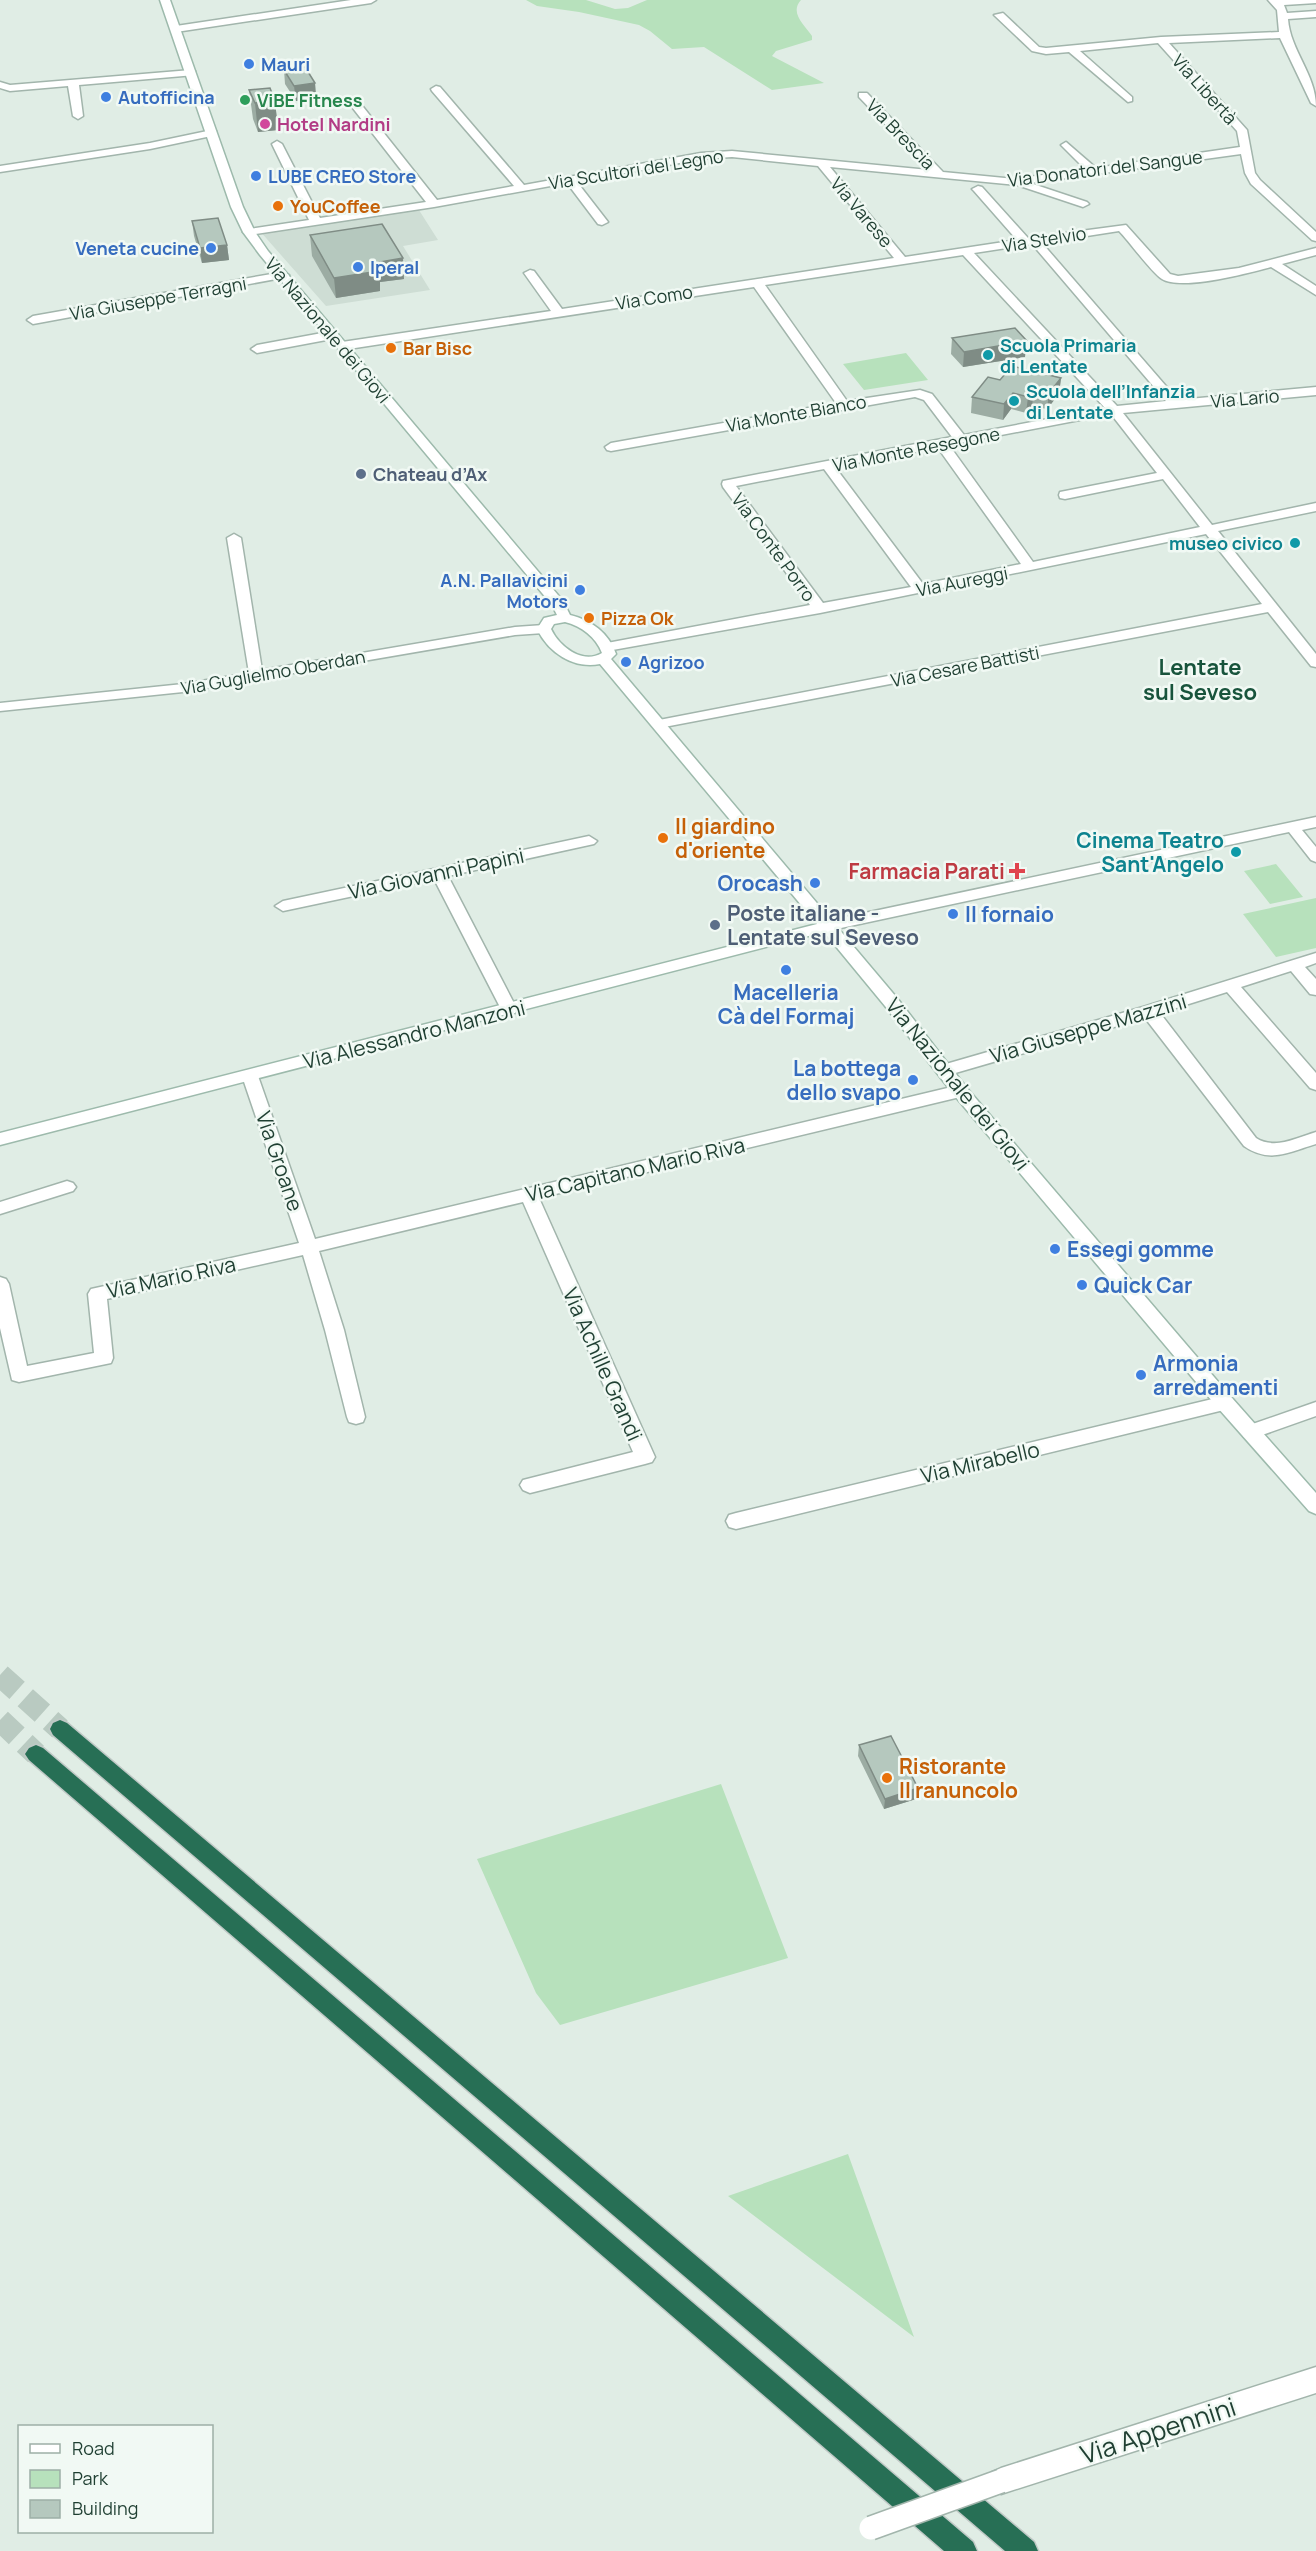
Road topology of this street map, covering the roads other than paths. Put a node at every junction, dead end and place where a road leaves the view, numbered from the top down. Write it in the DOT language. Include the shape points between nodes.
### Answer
graph roads {
  1 [pos="165,0"];
  2 [pos="371,0"];
  3 [pos="1316,0"];
  4 [pos="1274,2"];
  5 [pos="1316,14"];
  6 [pos="999,15"];
  7 [pos="1282,16"];
  8 [pos="176,29"];
  9 [pos="1284,35"];
  10 [pos="1161,40"];
  11 [pos="1072,50"];
  12 [pos="191,73"];
  13 [pos="73,82"];
  14 [pos="5,86"];
  15 [pos="436,89"];
  16 [pos="863,95"];
  17 [pos="1128,99"];
  18 [pos="1316,103"];
  19 [pos="356,105"];
  20 [pos="78,116"];
  21 [pos="212,133"];
  22 [pos="277,144"];
  23 [pos="1066,145"];
  24 [pos="1245,150"];
  25 [pos="822,164"];
  26 [pos="0,169"];
  27 [pos="1093,171"];
  28 [pos="939,174"];
  29 [pos="568,179"];
  30 [pos="1015,182"];
  31 [pos="521,188"];
  32 [pos="978,189"];
  33 [pos="435,204"];
  34 [pos="1083,204"];
  35 [pos="316,222"];
  36 [pos="602,222"];
  37 [pos="249,232"];
  38 [pos="1316,238"];
  39 [pos="1030,241"];
  40 [pos="966,251"];
  41 [pos="1316,251"];
  42 [pos="902,260"];
  43 [pos="1273,264"];
  44 [pos="531,273"];
  45 [pos="283,275"];
  46 [pos="757,282"];
  47 [pos="1316,291"];
  48 [pos="558,312"];
  49 [pos="33,321"];
  50 [pos="333,335"];
  51 [pos="342,346"];
  52 [pos="257,349"];
  53 [pos="1316,391"];
  54 [pos="843,404"];
  55 [pos="1175,404"];
  56 [pos="1114,410"];
  57 [pos="961,440"];
  58 [pos="942,445"];
  59 [pos="611,447"];
  60 [pos="828,466"];
  61 [pos="1166,475"];
  62 [pos="729,484"];
  63 [pos="1065,495"];
  64 [pos="1316,507"];
  65 [pos="1210,529"];
  66 [pos="234,538"];
  67 [pos="1030,567"];
  68 [pos="920,589"];
  69 [pos="1270,607"];
  70 [pos="820,609"];
  71 [pos="565,618"];
  72 [pos="544,629"];
  73 [pos="606,653"];
  74 [pos="1316,663"];
  75 [pos="256,675"];
  76 [pos="0,706"];
  77 [pos="659,724"];
  78 [pos="1316,822"];
  79 [pos="1293,828"];
  80 [pos="589,841"];
  81 [pos="1316,857"];
  82 [pos="438,872"];
  83 [pos="283,906"];
  84 [pos="826,926"];
  85 [pos="1316,958"];
  86 [pos="1295,965"];
  87 [pos="1231,986"];
  88 [pos="1316,990"];
  89 [pos="509,1009"];
  90 [pos="1149,1011"];
  91 [pos="945,1070"];
  92 [pos="250,1076"];
  93 [pos="1316,1084"];
  94 [pos="960,1091"];
  95 [pos="1316,1138"];
  96 [pos="0,1139"];
  97 [pos="67,1187"];
  98 [pos="528,1194"];
  99 [pos="0,1208"];
  100 [pos="310,1247"];
  101 [pos="0,1284"];
  102 [pos="1225,1403"];
  103 [pos="1316,1409"];
  104 [pos="356,1417"];
  105 [pos="1251,1432"];
  106 [pos="530,1485"];
  107 [pos="1316,1506"];
  108 [pos="736,1521"];
  109 [pos="60,1729"];
  110 [pos="36,1754"];
  111 [pos="1316,2380"];
  112 [pos="871,2528"];
  113 [pos="964,2551"];
  114 [pos="1025,2551"];
  1 -- 8 [label="street, Via Nazionale dei Giovi"];
  2 -- 8 [label="street"];
  3 -- 4 [label="street"];
  4 -- 7 [label="street" via="1282,9"];
  5 -- 7 [label="street"];
  6 -- 11 [label="street, Via Libertà" via="1036,48"];
  7 -- 9 [label="street"];
  8 -- 12 [label="street, Via Nazionale dei Giovi"];
  9 -- 10 [label="street"];
  9 -- 18 [label="street"];
  10 -- 11 [label="street, Via Libertà"];
  10 -- 24 [label="street, Via Libertà" via="1242,130"];
  11 -- 17 [label="street"];
  12 -- 13 [label="street"];
  12 -- 21 [label="street, Via Nazionale dei Giovi"];
  13 -- 14 [label="street"];
  13 -- 20 [label="street"];
  15 -- 31 [label="street, Via Scultori del Legno"];
  16 -- 28 [label="street, Via Brescia"];
  19 -- 33 [label="street"];
  21 -- 26 [label="street"];
  21 -- 37 [label="street, Via Nazionale dei Giovi"];
  22 -- 35 [label="street"];
  23 -- 27 [label="street"];
  24 -- 27 [label="street, Via Donatori del Sangue"];
  24 -- 38 [label="street, Via Libertà" via="1256,182"];
  25 -- 28 [label="street, Via Donatori del Sangue"];
  25 -- 29 [label="street, Via Scultori del Legno" via="722,154"];
  25 -- 42 [label="street, Via Varese"];
  27 -- 30 [label="street, Via Donatori del Sangue"];
  28 -- 30 [label="street, Via Donatori del Sangue"];
  29 -- 31 [label="street, Via Scultori del Legno"];
  29 -- 36 [label="street"];
  30 -- 34 [label="street"];
  31 -- 33 [label="street, Via Scultori del Legno"];
  32 -- 39 [label="street"];
  33 -- 35 [label="street, Via Scultori del Legno"];
  35 -- 37 [label="street, Via Scultori del Legno"];
  37 -- 45 [label="street, Via Nazionale dei Giovi"];
  39 -- 40 [label="street, Via Stelvio"];
  39 -- 43 [label="street, Via Stelvio" via="1122,227 1166,277 1186,279"];
  39 -- 55 [label="street" via="1142,362"];
  40 -- 42 [label="street, Via Como"];
  40 -- 56 [label="street"];
  41 -- 43 [label="street"];
  42 -- 46 [label="street, Via Como"];
  43 -- 47 [label="street"];
  44 -- 48 [label="street"];
  45 -- 49 [label="street, Via Giuseppe Terragni"];
  45 -- 50 [label="street, Via Nazionale dei Giovi"];
  46 -- 48 [label="street, Via Como"];
  46 -- 54 [label="street"];
  48 -- 51 [label="street, Via Como"];
  50 -- 51 [label="street, Via Nazionale dei Giovi"];
  50 -- 52 [label="street"];
  51 -- 71 [label="street, Via Nazionale dei Giovi" via="558,604"];
  53 -- 55 [label="street, Via Lario"];
  54 -- 57 [label="street, Via Monte Bianco" via="916,393 928,397"];
  54 -- 59 [label="street, Via Monte Bianco"];
  55 -- 56 [label="street, Via Monte Resegone"];
  56 -- 57 [label="street, Via Monte Resegone"];
  56 -- 61 [label="street"];
  57 -- 58 [label="street, Via Monte Resegone"];
  58 -- 60 [label="street, Via Monte Resegone"];
  58 -- 67 [label="street"];
  60 -- 62 [label="street, Via Monte Resegone"];
  60 -- 68 [label="street"];
  61 -- 63 [label="street"];
  61 -- 65 [label="street"];
  62 -- 70 [label="street, Via Conte Porro"];
  64 -- 65 [label="street, Via Aureggi"];
  65 -- 67 [label="street, Via Aureggi"];
  65 -- 69 [label="street"];
  66 -- 75 [label="street"];
  67 -- 68 [label="street, Via Aureggi"];
  68 -- 70 [label="street, Via Aureggi"];
  69 -- 74 [label="street"];
  69 -- 77 [label="street, Via Cesare Battisti"];
  70 -- 73 [label="street, Via Aureggi"];
  71 -- 72 [label="street" via="549,621"];
  71 -- 73 [label="street, Via Nazionale dei Giovi" via="584,625"];
  72 -- 73 [label="street" via="560,652 588,660"];
  72 -- 75 [label="street, Via Guglielmo Oberdan"];
  73 -- 77 [label="street, Via Nazionale dei Giovi"];
  75 -- 76 [label="street, Via Guglielmo Oberdan" via="183,688"];
  77 -- 84 [label="street, Via Nazionale dei Giovi"];
  78 -- 79 [label="street, Via Alessandro Manzoni"];
  79 -- 81 [label="street"];
  79 -- 84 [label="street, Via Alessandro Manzoni"];
  80 -- 82 [label="street, Via Giovanni Papini"];
  82 -- 83 [label="street, Via Giovanni Papini"];
  82 -- 89 [label="street"];
  84 -- 89 [label="street, Via Alessandro Manzoni"];
  84 -- 91 [label="street, Via Nazionale dei Giovi"];
  85 -- 86 [label="street, Via Giuseppe Mazzini"];
  86 -- 87 [label="street, Via Giuseppe Mazzini"];
  86 -- 88 [label="street"];
  87 -- 90 [label="street, Via Giuseppe Mazzini"];
  87 -- 93 [label="street"];
  89 -- 92 [label="street, Via Alessandro Manzoni"];
  90 -- 91 [label="street, Via Giuseppe Mazzini"];
  90 -- 95 [label="street" via="1250,1142 1262,1150 1276,1150"];
  91 -- 94 [label="street, Via Nazionale dei Giovi"];
  92 -- 96 [label="street, Via Alessandro Manzoni"];
  92 -- 100 [label="street, Via Groane"];
  94 -- 98 [label="street, Via Capitano Mario Riva"];
  94 -- 102 [label="street, Via Nazionale dei Giovi"];
  97 -- 99 [label="street"];
  98 -- 100 [label="street, Via Capitano Mario Riva"];
  98 -- 106 [label="street, Via Achille Grandi" via="645,1457"];
  100 -- 101 [label="street, Via Mario Riva" via="97,1294 104,1358 19,1375"];
  100 -- 104 [label="street, Via Groane" via="343,1356"];
  102 -- 105 [label="street, Via Nazionale dei Giovi"];
  102 -- 108 [label="street, Via Mirabello"];
  103 -- 105 [label="street"];
  105 -- 107 [label="street, Via Nazionale dei Giovi"];
  109 -- 114 [label="highway"];
  110 -- 113 [label="highway"];
  111 -- 112 [label="street, Via Appennini, bridge" via="1001,2481"];
}
